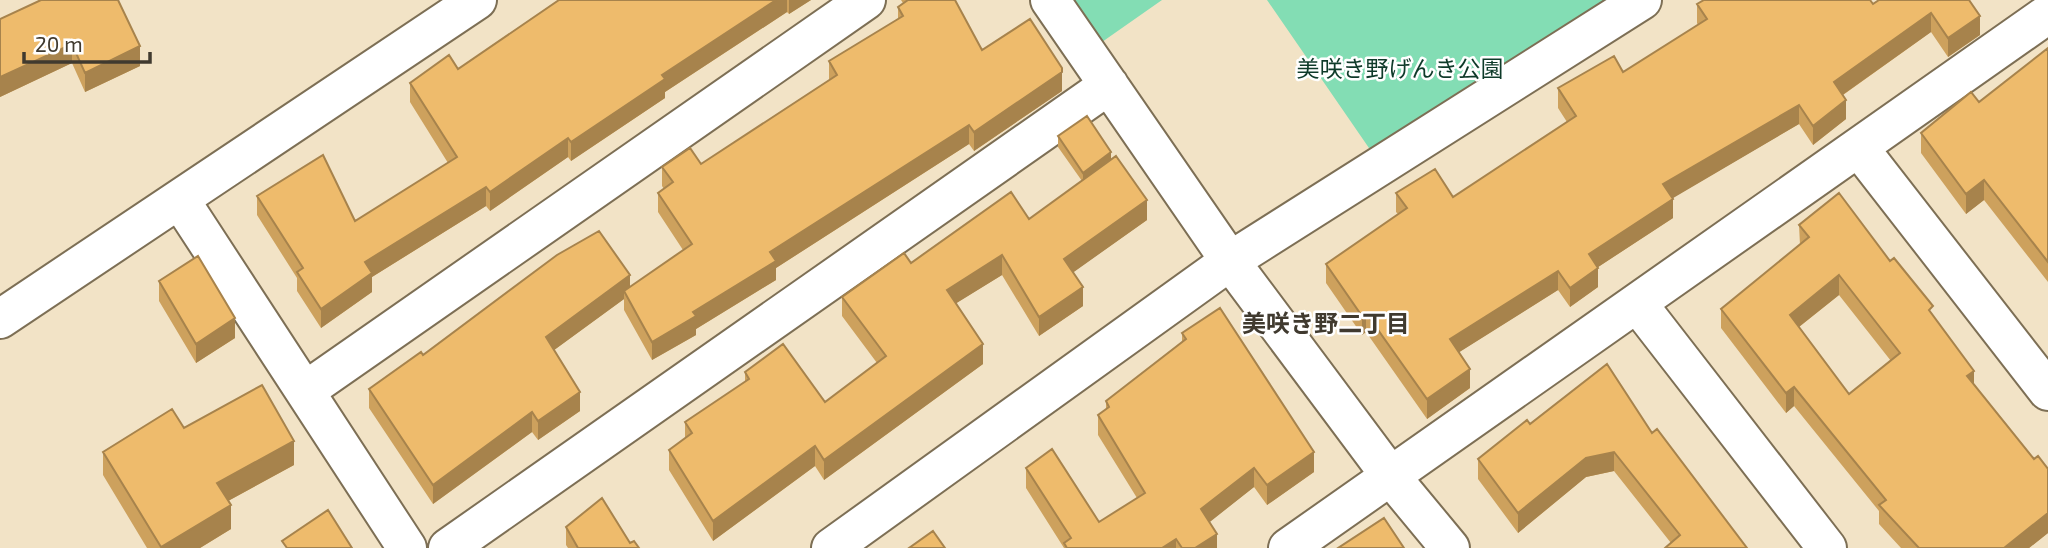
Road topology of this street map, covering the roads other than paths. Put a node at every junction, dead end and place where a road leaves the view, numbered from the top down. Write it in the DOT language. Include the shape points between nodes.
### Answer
graph roads {
  1 [pos="477,0"];
  2 [pos="866,0"];
  3 [pos="1050,0"];
  4 [pos="1642,0"];
  5 [pos="2048,14"];
  6 [pos="1109,85"];
  7 [pos="1859,148"];
  8 [pos="180,200"];
  9 [pos="1230,261"];
  10 [pos="1637,303"];
  11 [pos="0,318"];
  12 [pos="305,391"];
  13 [pos="2048,391"];
  14 [pos="1392,478"];
  15 [pos="407,548"];
  16 [pos="447,548"];
  17 [pos="831,548"];
  18 [pos="1289,548"];
  19 [pos="1450,548"];
  20 [pos="1827,548"];
  1 -- 8 [label="street"];
  2 -- 12 [label="street"];
  3 -- 6 [label="street"];
  4 -- 9 [label="street"];
  5 -- 7 [label="street"];
  6 -- 9 [label="street"];
  6 -- 16 [label="street"];
  7 -- 10 [label="street"];
  7 -- 13 [label="street"];
  8 -- 11 [label="street"];
  8 -- 12 [label="street"];
  9 -- 14 [label="street"];
  9 -- 17 [label="street"];
  10 -- 14 [label="street"];
  10 -- 20 [label="street"];
  12 -- 15 [label="street"];
  14 -- 18 [label="street"];
  14 -- 19 [label="street"];
}
